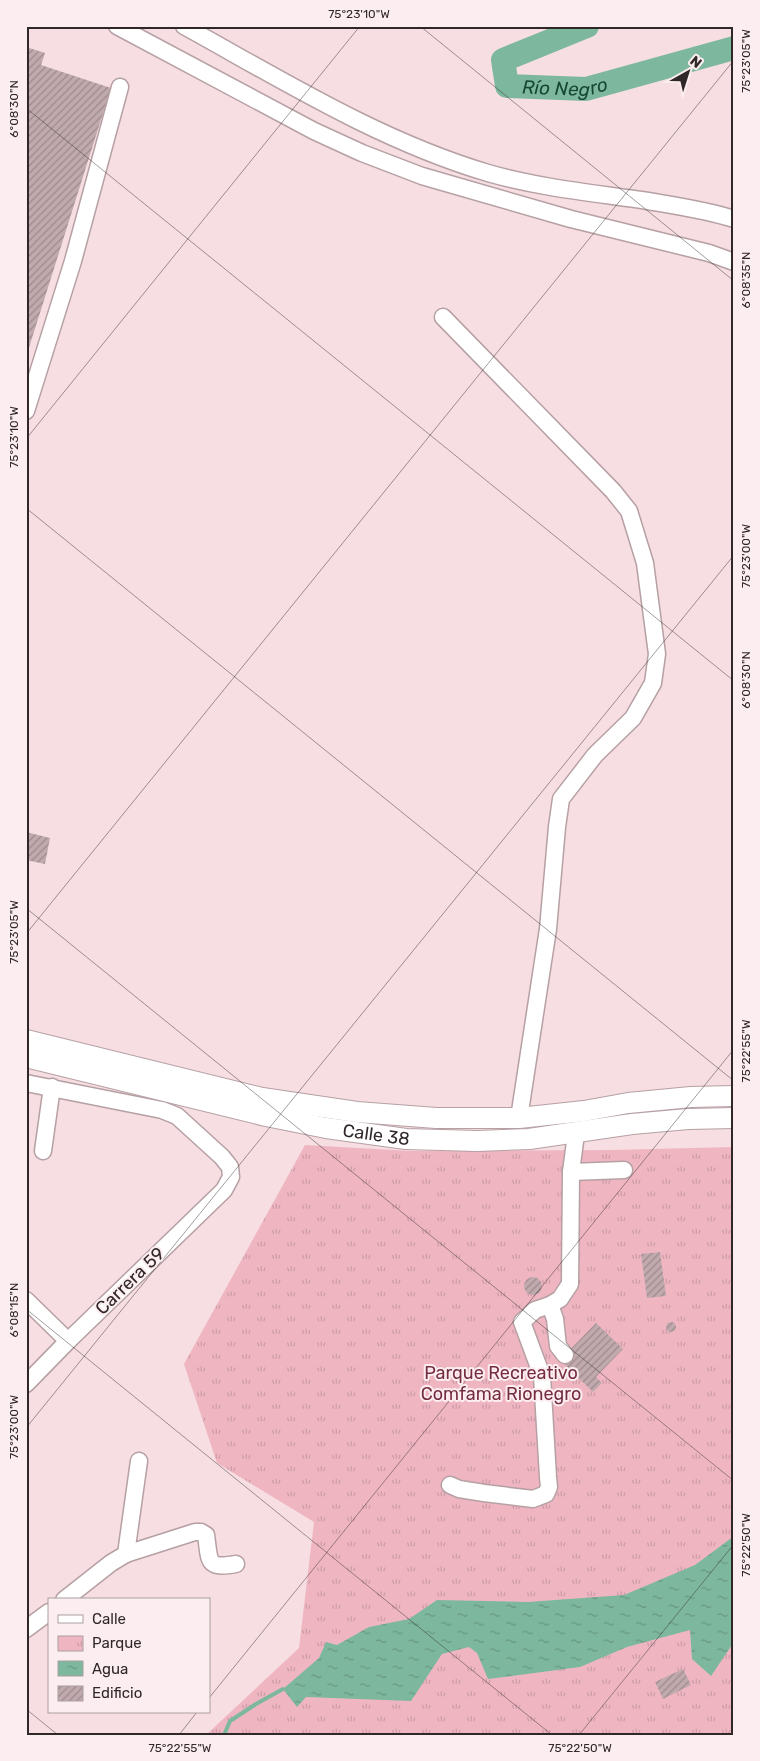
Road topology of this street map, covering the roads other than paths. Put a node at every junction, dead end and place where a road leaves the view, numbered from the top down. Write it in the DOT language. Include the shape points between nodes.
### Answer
graph roads {
  1 [pos="117,26"];
  2 [pos="184,26"];
  3 [pos="120,87"];
  4 [pos="734,220"];
  5 [pos="734,262"];
  6 [pos="443,318"];
  7 [pos="26,411"];
  8 [pos="26,1040"];
  9 [pos="26,1057"];
  10 [pos="26,1083"];
  11 [pos="52,1087"];
  12 [pos="734,1096"];
  13 [pos="519,1118"];
  14 [pos="734,1118"];
  15 [pos="576,1134"];
  16 [pos="43,1151"];
  17 [pos="624,1170"];
  18 [pos="571,1172"];
  19 [pos="26,1300"];
  20 [pos="550,1305"];
  21 [pos="68,1341"];
  22 [pos="565,1355"];
  23 [pos="26,1384"];
  24 [pos="139,1461"];
  25 [pos="450,1485"];
  26 [pos="126,1554"];
  27 [pos="236,1564"];
  28 [pos="67,1598"];
  29 [pos="48,1613"];
  30 [pos="26,1629"];
  1 -- 5 [label="street" via="314,131 422,176"];
  2 -- 4 [label="street" via="338,110 445,159 545,186 670,205"];
  3 -- 7 [label="street" via="73,262"];
  6 -- 13 [label="street" via="629,511 645,563 656,654 653,683 633,718 595,755 561,798 548,929"];
  8 -- 13 [label="main road, Calle 38" via="262,1098 426,1118"];
  9 -- 15 [label="main road, Calle 38" via="326,1128 406,1139 477,1141"];
  10 -- 11 [label="street"];
  11 -- 16 [label="street"];
  11 -- 21 [label="street, Carrera 59" via="177,1116 222,1157 230,1167 231,1178 224,1190"];
  12 -- 13 [label="main road, Calle 38" via="628,1103"];
  14 -- 15 [label="main road, Calle 38" via="632,1124"];
  15 -- 18 [label="street"];
  17 -- 18 [label="street"];
  18 -- 20 [label="street" via="570,1284 560,1299"];
  19 -- 21 [label="street"];
  20 -- 22 [label="street" via="558,1346"];
  20 -- 25 [label="street" via="535,1310 522,1322 542,1376 548,1478 546,1494 533,1498 459,1489"];
  21 -- 23 [label="street, Carrera 59"];
  24 -- 26 [label="street"];
  26 -- 27 [label="street" via="201,1532 206,1535 212,1563 220,1567"];
  26 -- 28 [label="street"];
  29 -- 30 [label="street"];
}
